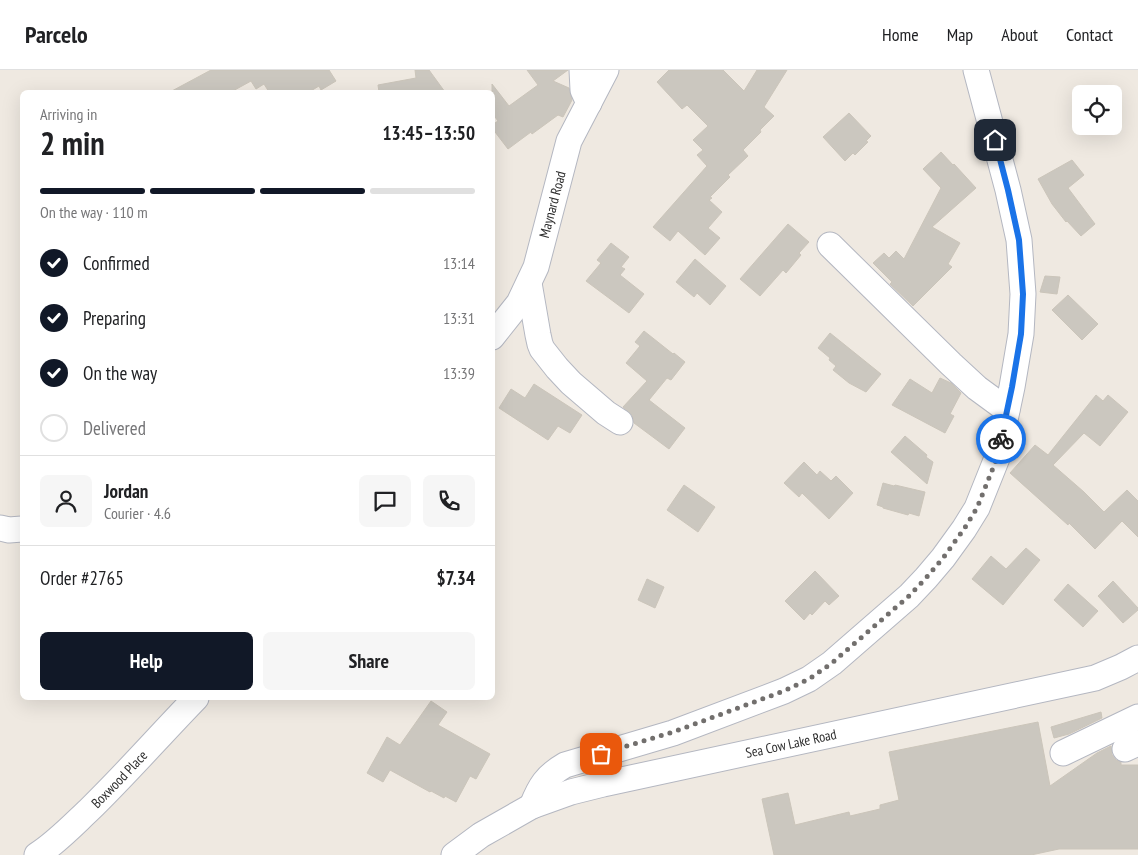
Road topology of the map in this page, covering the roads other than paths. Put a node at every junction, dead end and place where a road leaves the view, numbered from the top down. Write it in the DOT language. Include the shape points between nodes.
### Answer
graph roads {
  1 [pos="582,70"];
  2 [pos="606,70"];
  3 [pos="976,70"];
  4 [pos="590,103"];
  5 [pos="830,245"];
  6 [pos="528,283"];
  7 [pos="495,333"];
  8 [pos="1007,410"];
  9 [pos="620,422"];
  10 [pos="0,528"];
  11 [pos="20,529"];
  12 [pos="1138,658"];
  13 [pos="194,700"];
  14 [pos="1138,717"];
  15 [pos="1063,753"];
  16 [pos="532,806"];
  17 [pos="37,855"];
  18 [pos="454,855"];
  1 -- 4 [label="street" via="583,90"];
  2 -- 4 [label="street, Maynard Road"];
  3 -- 8 [label="street" via="1019,240 1023,294 1021,334"];
  4 -- 6 [label="street, Maynard Road" via="569,141 536,268"];
  5 -- 8 [label="street" via="977,388"];
  6 -- 7 [label="street, Maynard Road" via="519,303"];
  6 -- 9 [label="street" via="542,349 571,383"];
  8 -- 16 [label="street" via="997,458 977,508 964,529 909,596 832,663 784,691 673,732 565,766 546,780"];
  10 -- 11 [label="street"];
  12 -- 16 [label="street, Sea Cow Lake Road" via="1095,678 603,784"];
  13 -- 17 [label="street, Boxwood Place" via="101,798"];
  14 -- 15 [label="street"];
  16 -- 18 [label="street, Sea Cow Lake Road" via="481,835"];
}
